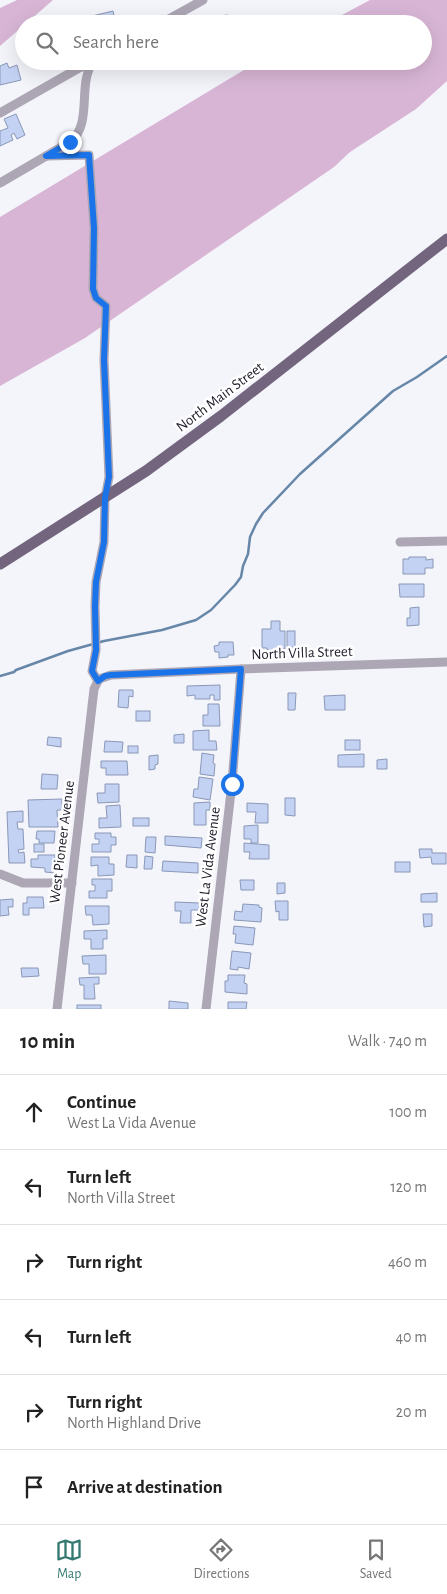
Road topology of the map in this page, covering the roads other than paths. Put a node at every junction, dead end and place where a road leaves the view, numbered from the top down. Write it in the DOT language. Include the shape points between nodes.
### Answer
graph roads {
  1 [pos="203,0"];
  2 [pos="176,15"];
  3 [pos="75,70"];
  4 [pos="89,70"];
  5 [pos="0,113"];
  6 [pos="46,156"];
  7 [pos="0,182"];
  8 [pos="447,239"];
  9 [pos="105,498"];
  10 [pos="447,541"];
  11 [pos="400,542"];
  12 [pos="0,564"];
  13 [pos="447,662"];
  14 [pos="241,669"];
  15 [pos="99,680"];
  16 [pos="0,874"];
  17 [pos="72,883"];
  18 [pos="57,1009"];
  19 [pos="206,1009"];
  1 -- 2 [label="street"];
  3 -- 5 [label="street"];
  4 -- 6 [label="street" via="79,132 70,142"];
  6 -- 7 [label="street"];
  6 -- 9 [label="street" via="89,155 94,228 93,289 96,298 106,306 104,360 109,477"];
  8 -- 9 [label="main road, North Main Street" via="221,416"];
  9 -- 12 [label="main road, North Main Street"];
  9 -- 15 [label="street" via="104,542 96,582 96,650 92,671"];
  10 -- 11 [label="street"];
  13 -- 14 [label="street, North Villa Street"];
  14 -- 15 [label="street, North Villa Street" via="111,675"];
  14 -- 19 [label="street, West La Vida Avenue" via="232,784"];
  15 -- 17 [label="street, West Pioneer Avenue" via="94,689"];
  16 -- 17 [label="street" via="23,883"];
  17 -- 18 [label="street, West Pioneer Avenue"];
}
